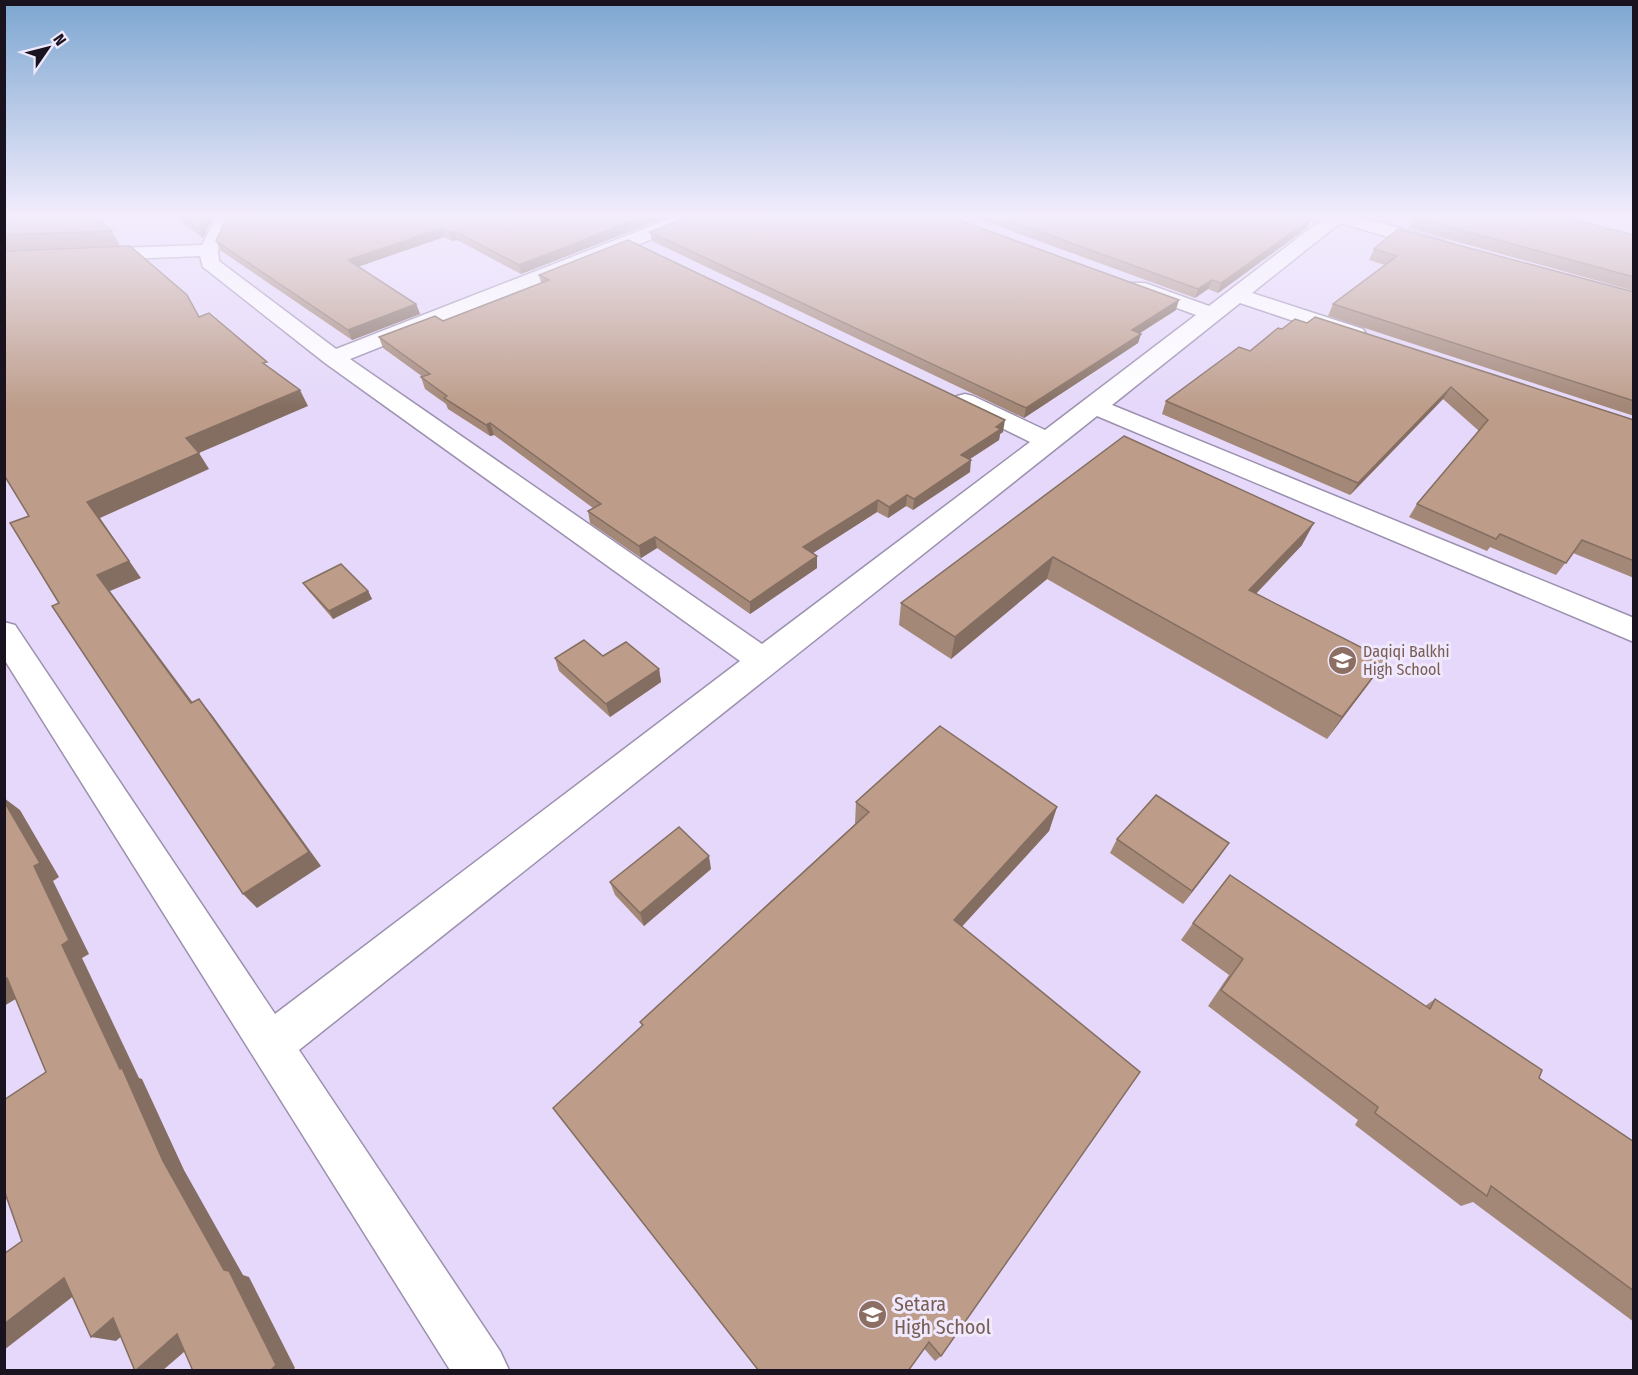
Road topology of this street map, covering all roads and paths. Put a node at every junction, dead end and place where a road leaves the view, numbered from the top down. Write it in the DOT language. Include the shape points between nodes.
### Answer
graph roads {
  1 [pos="230,278"];
  2 [pos="537,278"];
  3 [pos="1258,278"];
  4 [pos="1125,282"];
  5 [pos="1238,295"];
  6 [pos="1212,314"];
  7 [pos="1372,340"];
  8 [pos="333,358"];
  9 [pos="941,390"];
  10 [pos="1094,406"];
  11 [pos="1048,441"];
  12 [pos="1634,631"];
  13 [pos="4,633"];
  14 [pos="765,662"];
  15 [pos="270,1045"];
  16 [pos="481,1371"];
  1 -- 8 [label="street"];
  2 -- 8 [label="street"];
  3 -- 5 [label="street"];
  4 -- 6 [label="street"];
  5 -- 6 [label="street"];
  5 -- 7 [label="street"];
  6 -- 10 [label="street"];
  8 -- 14 [label="street"];
  9 -- 11 [label="street"];
  10 -- 11 [label="street"];
  10 -- 12 [label="street"];
  11 -- 14 [label="street"];
  13 -- 15 [label="street"];
  14 -- 15 [label="street"];
  15 -- 16 [label="street"];
}
